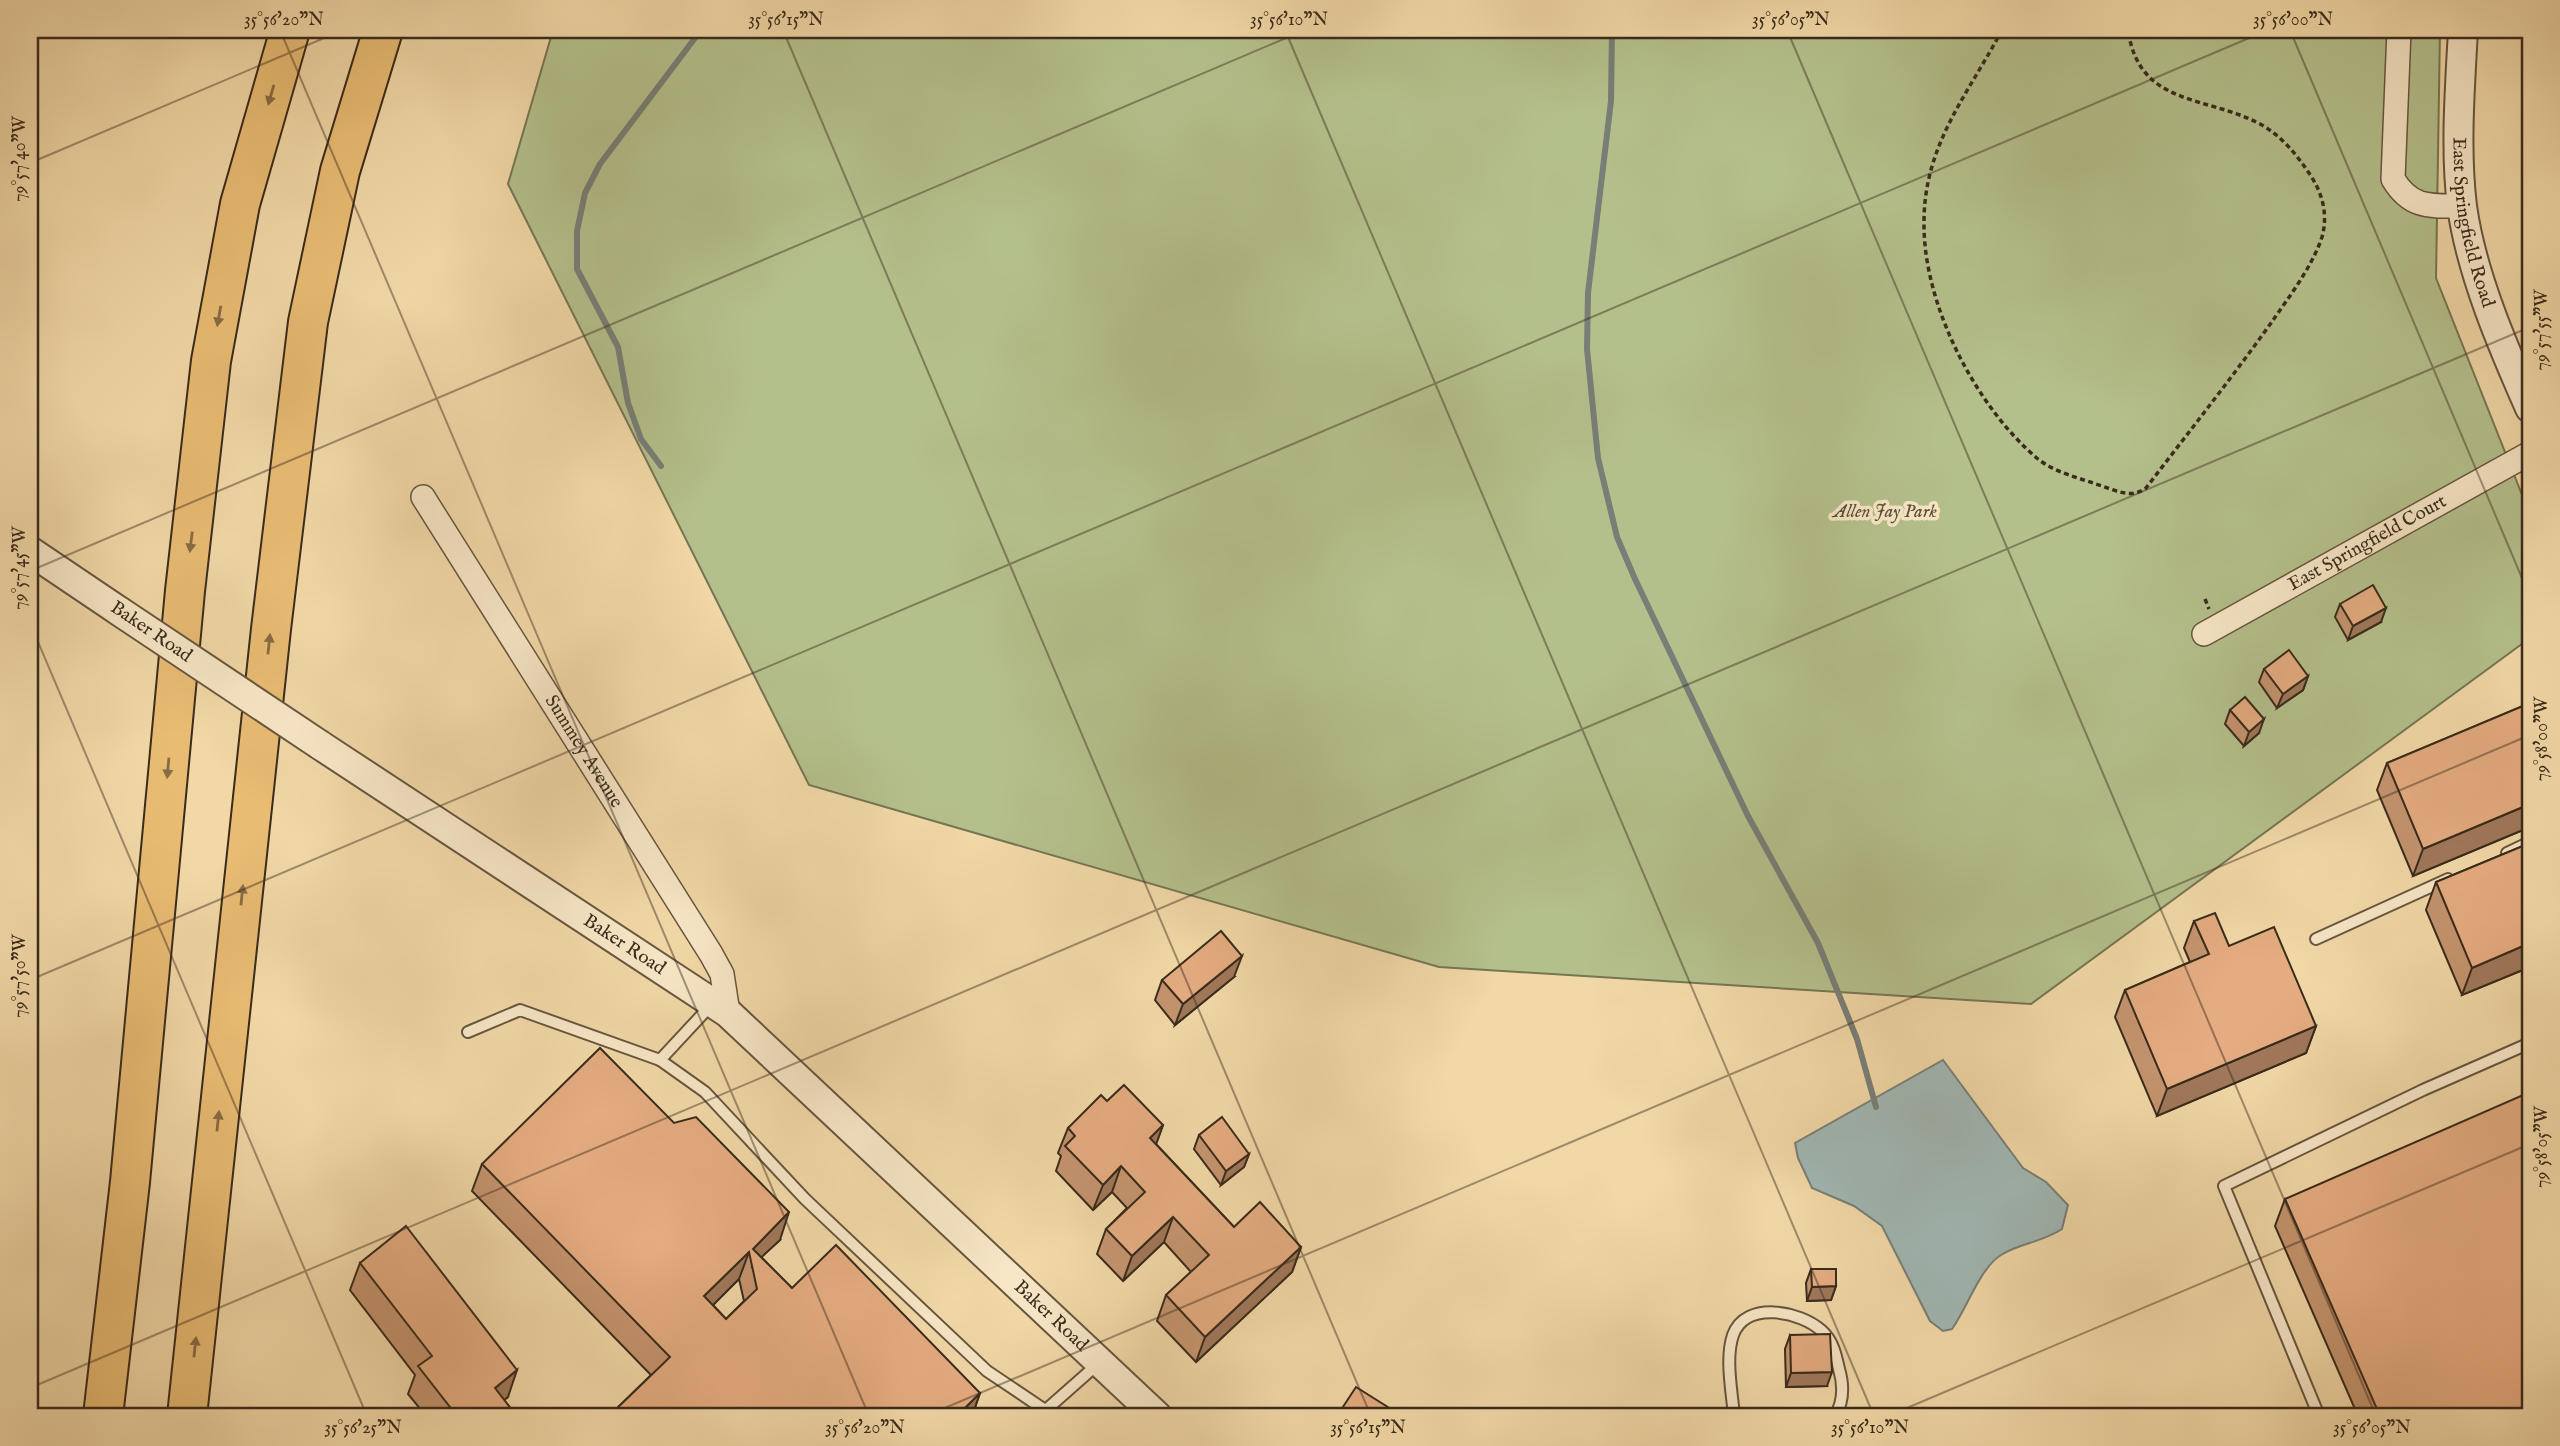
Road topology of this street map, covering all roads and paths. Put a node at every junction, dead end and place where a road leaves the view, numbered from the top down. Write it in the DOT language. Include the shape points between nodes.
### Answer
graph roads {
  1 [pos="290,30"];
  2 [pos="383,30"];
  3 [pos="2001,30"];
  4 [pos="2128,30"];
  5 [pos="2399,30"];
  6 [pos="2463,30"];
  7 [pos="2462,206"];
  8 [pos="2530,408"];
  9 [pos="2530,453"];
  10 [pos="423,498"];
  11 [pos="30,551"];
  12 [pos="2204,634"];
  13 [pos="2530,842"];
  14 [pos="2492,859"];
  15 [pos="2455,876"];
  16 [pos="2316,939"];
  17 [pos="721,1008"];
  18 [pos="468,1032"];
  19 [pos="2530,1043"];
  20 [pos="660,1060"];
  21 [pos="1099,1363"];
  22 [pos="1042,1413"];
  23 [pos="103,1416"];
  24 [pos="187,1416"];
  25 [pos="1157,1416"];
  26 [pos="1734,1416"];
  27 [pos="1835,1416"];
  28 [pos="2319,1416"];
  1 -- 23 [label="highway, one-way" via="240,204 211,361"];
  24 -- 2 [label="highway, one-way" via="271,629 309,322 340,171"];
  3 -- 4 [label="path" via="1934,155 1924,225 1928,270 1956,348 2008,428 2038,459 2057,471 2127,494 2146,488 2246,358 2293,292 2319,242 2325,219 2315,183 2278,136 2259,123 2167,89 2149,77 2134,60"];
  5 -- 7 [label="street" via="2393,179 2402,194 2425,206"];
  6 -- 7 [label="street, East Springfield Road" via="2459,89"];
  7 -- 8 [label="street, East Springfield Road" via="2490,313"];
  9 -- 12 [label="street, East Springfield Court"];
  10 -- 17 [label="street, Summey Avenue" via="711,954 722,974"];
  11 -- 17 [label="street, Baker Road, bridge"];
  13 -- 14 [label="lane"];
  15 -- 16 [label="lane"];
  17 -- 20 [label="lane"];
  17 -- 21 [label="street, Baker Road"];
  18 -- 20 [label="lane" via="520,1010"];
  19 -- 28 [label="lane" via="2224,1186"];
  20 -- 22 [label="lane" via="705,1092 804,1199 987,1371"];
  21 -- 22 [label="lane"];
  21 -- 25 [label="street, Baker Road"];
  26 -- 27 [label="lane" via="1732,1337 1739,1324 1776,1311 1802,1317 1834,1347 1843,1397"];
}
